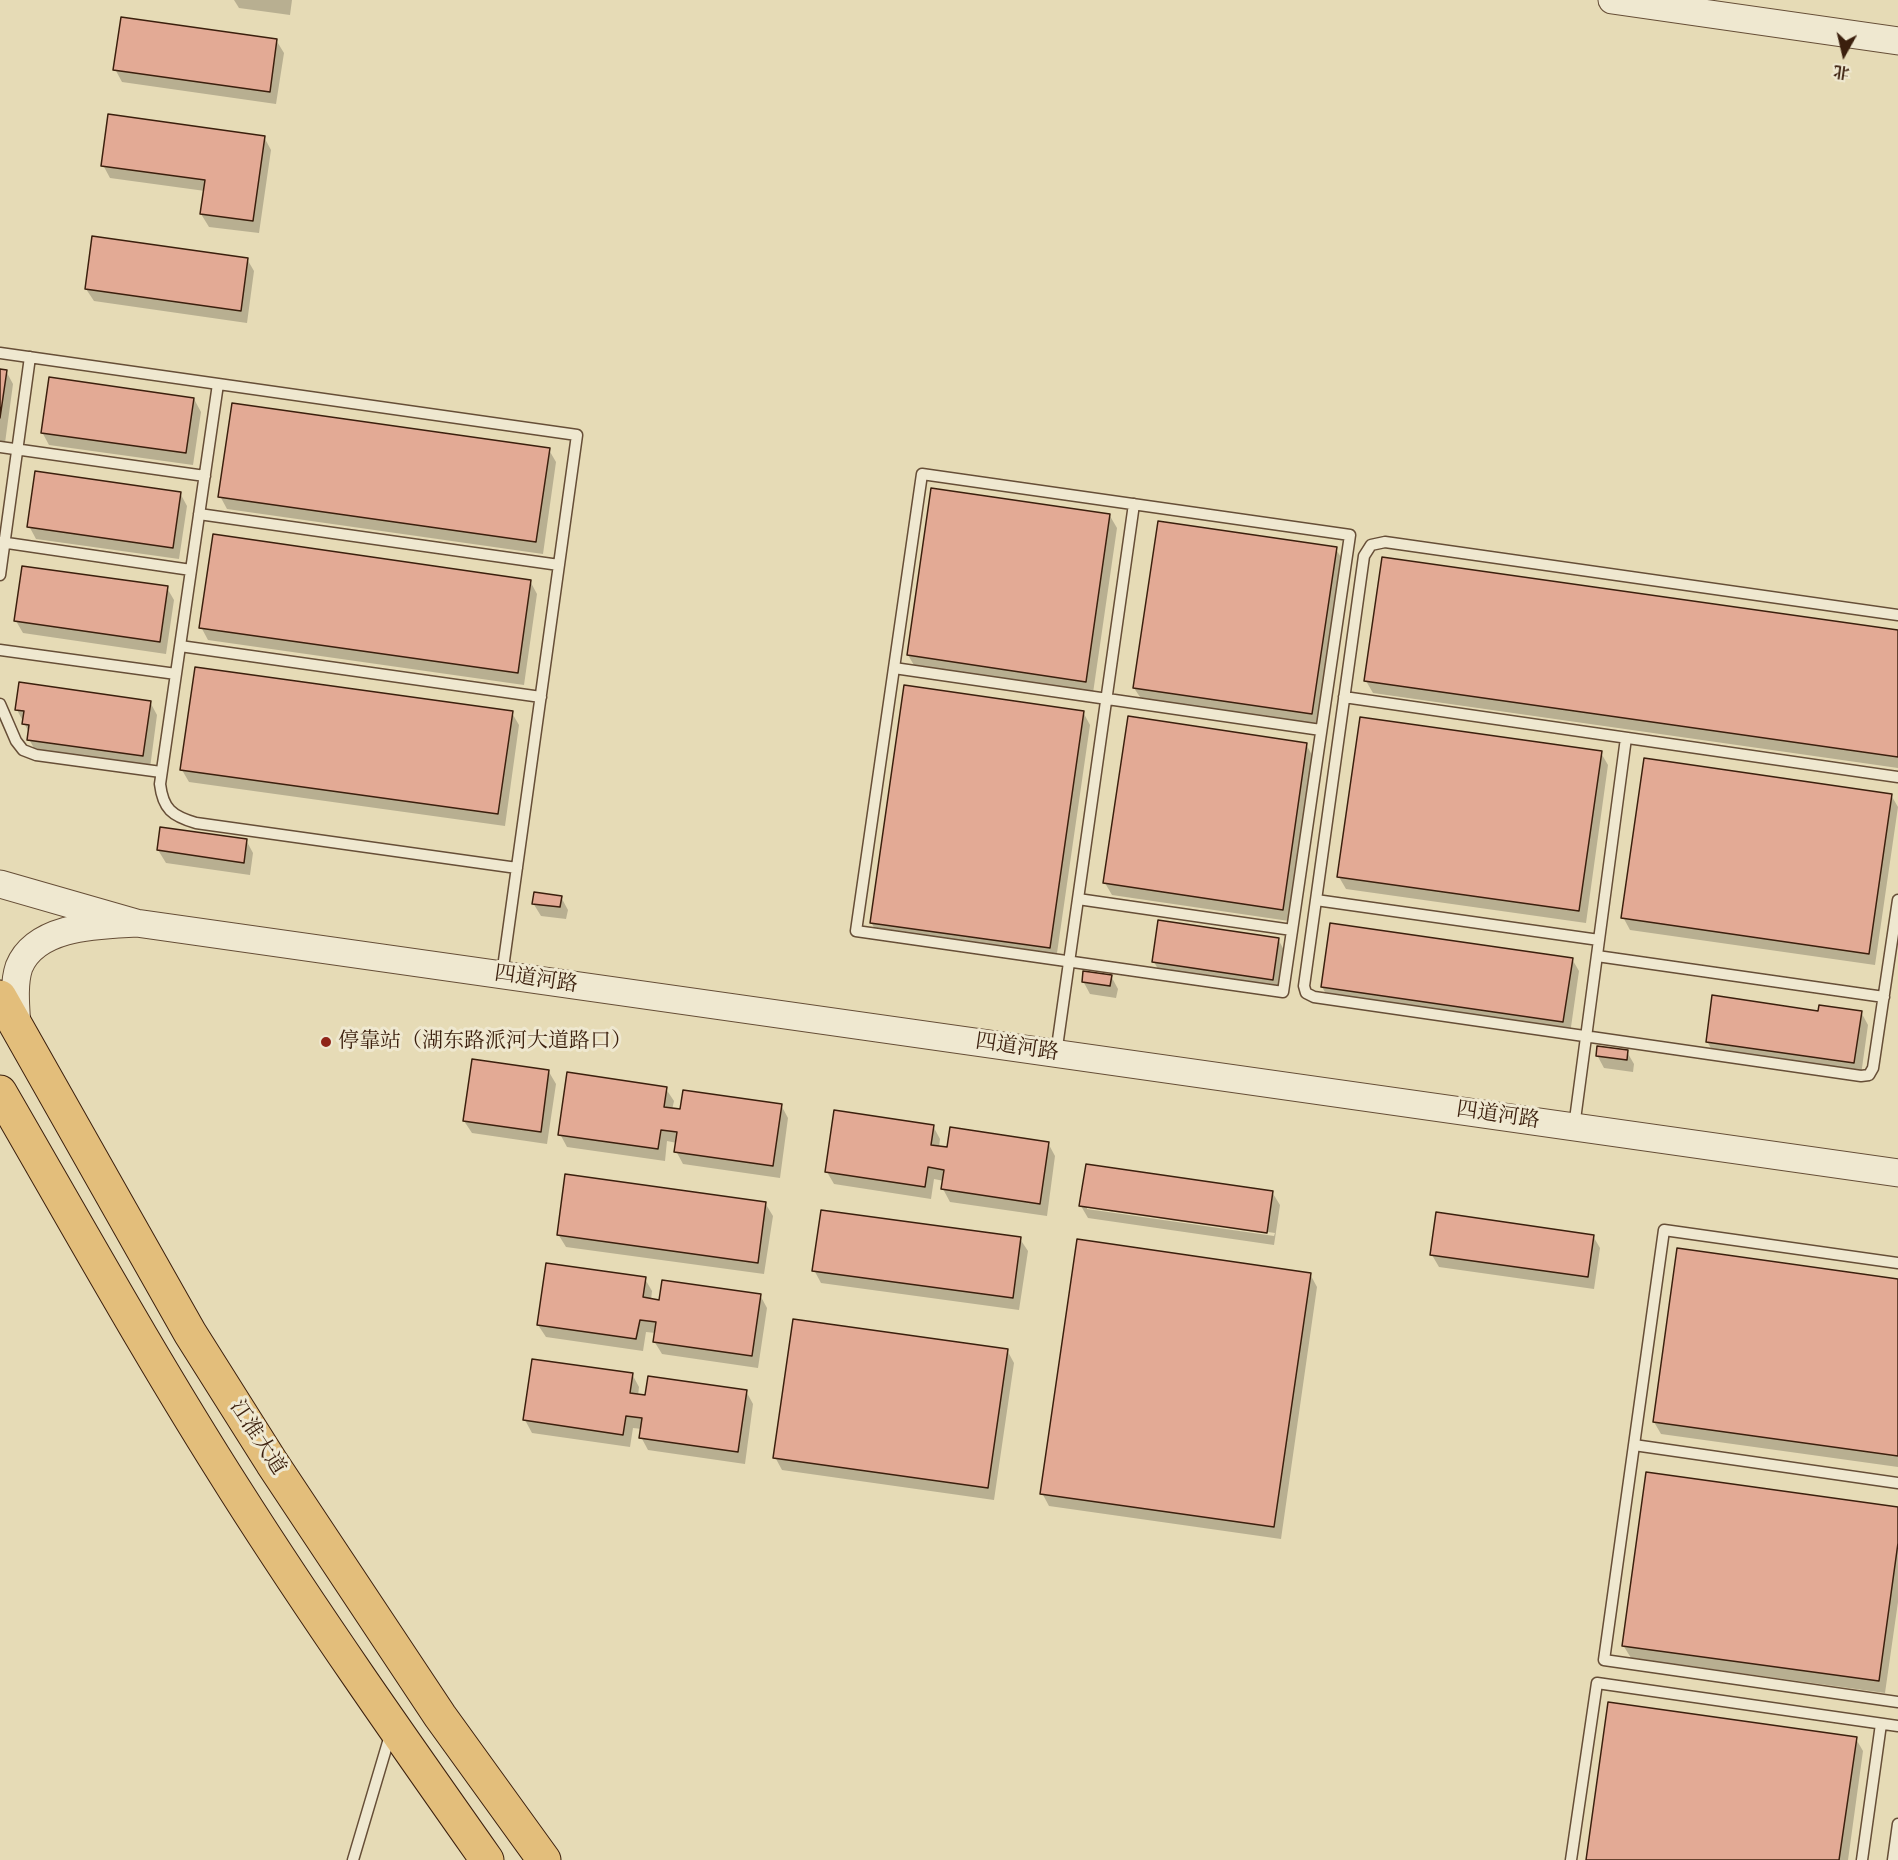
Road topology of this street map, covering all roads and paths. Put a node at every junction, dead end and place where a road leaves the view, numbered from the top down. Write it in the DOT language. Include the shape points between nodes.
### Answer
graph roads {
  1 [pos="1612,0"];
  2 [pos="1898,41"];
  3 [pos="0,353"];
  4 [pos="30,357"];
  5 [pos="218,384"];
  6 [pos="0,447"];
  7 [pos="17,450"];
  8 [pos="205,476"];
  9 [pos="1134,504"];
  10 [pos="199,514"];
  11 [pos="2,542"];
  12 [pos="559,566"];
  13 [pos="191,570"];
  14 [pos="0,575"];
  15 [pos="1898,615"];
  16 [pos="180,646"];
  17 [pos="0,650"];
  18 [pos="894,668"];
  19 [pos="176,674"];
  20 [pos="1344,697"];
  21 [pos="541,698"];
  22 [pos="1107,699"];
  23 [pos="0,704"];
  24 [pos="1322,730"];
  25 [pos="1626,738"];
  26 [pos="161,772"];
  27 [pos="1898,777"];
  28 [pos="517,868"];
  29 [pos="0,884"];
  30 [pos="1078,899"];
  31 [pos="1316,900"];
  32 [pos="1898,900"];
  33 [pos="136,923"];
  34 [pos="1292,930"];
  35 [pos="1599,940"];
  36 [pos="1597,956"];
  37 [pos="1069,962"];
  38 [pos="502,975"];
  39 [pos="1884,997"];
  40 [pos="0,998"];
  41 [pos="17,1028"];
  42 [pos="1586,1036"];
  43 [pos="1056,1053"];
  44 [pos="0,1092"];
  45 [pos="1574,1127"];
  46 [pos="1898,1173"];
  47 [pos="1898,1263"];
  48 [pos="1634,1445"];
  49 [pos="1898,1483"];
  50 [pos="1898,1702"];
  51 [pos="1881,1724"];
  52 [pos="393,1726"];
  53 [pos="1898,1726"];
  54 [pos="1898,1824"];
  55 [pos="353,1860"];
  56 [pos="487,1860"];
  57 [pos="544,1860"];
  58 [pos="1571,1860"];
  59 [pos="1862,1860"];
  60 [pos="1893,1860"];
  1 -- 2 [label="street"];
  3 -- 4 [label="lane"];
  4 -- 5 [label="lane"];
  4 -- 7 [label="lane"];
  5 -- 8 [label="lane"];
  5 -- 12 [label="lane" via="578,435"];
  6 -- 7 [label="lane"];
  7 -- 8 [label="lane"];
  7 -- 11 [label="lane"];
  8 -- 10 [label="lane"];
  9 -- 18 [label="lane" via="922,474"];
  9 -- 22 [label="lane"];
  9 -- 24 [label="lane" via="1350,535"];
  10 -- 12 [label="lane"];
  10 -- 13 [label="lane"];
  11 -- 13 [label="lane"];
  11 -- 14 [label="lane"];
  12 -- 21 [label="lane"];
  13 -- 16 [label="lane"];
  15 -- 20 [label="lane" via="1384,542 1371,545 1364,556"];
  16 -- 19 [label="lane"];
  16 -- 21 [label="lane"];
  17 -- 19 [label="lane"];
  18 -- 22 [label="lane"];
  18 -- 37 [label="lane" via="856,931"];
  19 -- 26 [label="lane"];
  20 -- 25 [label="lane"];
  20 -- 31 [label="lane"];
  21 -- 28 [label="lane"];
  22 -- 24 [label="lane"];
  22 -- 30 [label="lane"];
  23 -- 26 [label="lane" via="23,750"];
  24 -- 34 [label="lane"];
  25 -- 27 [label="lane"];
  25 -- 35 [label="lane"];
  26 -- 28 [label="lane" via="161,797 167,808 179,818 196,823"];
  28 -- 38 [label="lane"];
  29 -- 33 [label="street"];
  30 -- 34 [label="lane"];
  30 -- 37 [label="lane"];
  31 -- 35 [label="lane"];
  31 -- 42 [label="lane" via="1306,993"];
  32 -- 39 [label="lane"];
  33 -- 38 [label="street, 四道河路"];
  33 -- 41 [label="street" via="82,927 54,935 31,950 20,967 16,988"];
  34 -- 37 [label="lane" via="1283,992"];
  35 -- 36 [label="lane"];
  36 -- 39 [label="lane"];
  36 -- 42 [label="lane"];
  37 -- 43 [label="lane"];
  38 -- 43 [label="street, 四道河路"];
  39 -- 42 [label="lane" via="1874,1068 1869,1075"];
  40 -- 41 [label="main road, 江淮大道"];
  41 -- 57 [label="main road, 江淮大道" via="190,1333 272,1463 440,1716"];
  42 -- 45 [label="lane"];
  43 -- 45 [label="street, 四道河路"];
  44 -- 52 [label="main road" via="234,1488"];
  45 -- 46 [label="street, 四道河路"];
  47 -- 48 [label="lane" via="1664,1230"];
  48 -- 49 [label="lane"];
  48 -- 50 [label="lane" via="1604,1660"];
  51 -- 53 [label="lane"];
  51 -- 58 [label="lane" via="1597,1683"];
  51 -- 59 [label="lane"];
  52 -- 55 [label="lane"];
  52 -- 56 [label="main road"];
  54 -- 60 [label="lane"];
}
